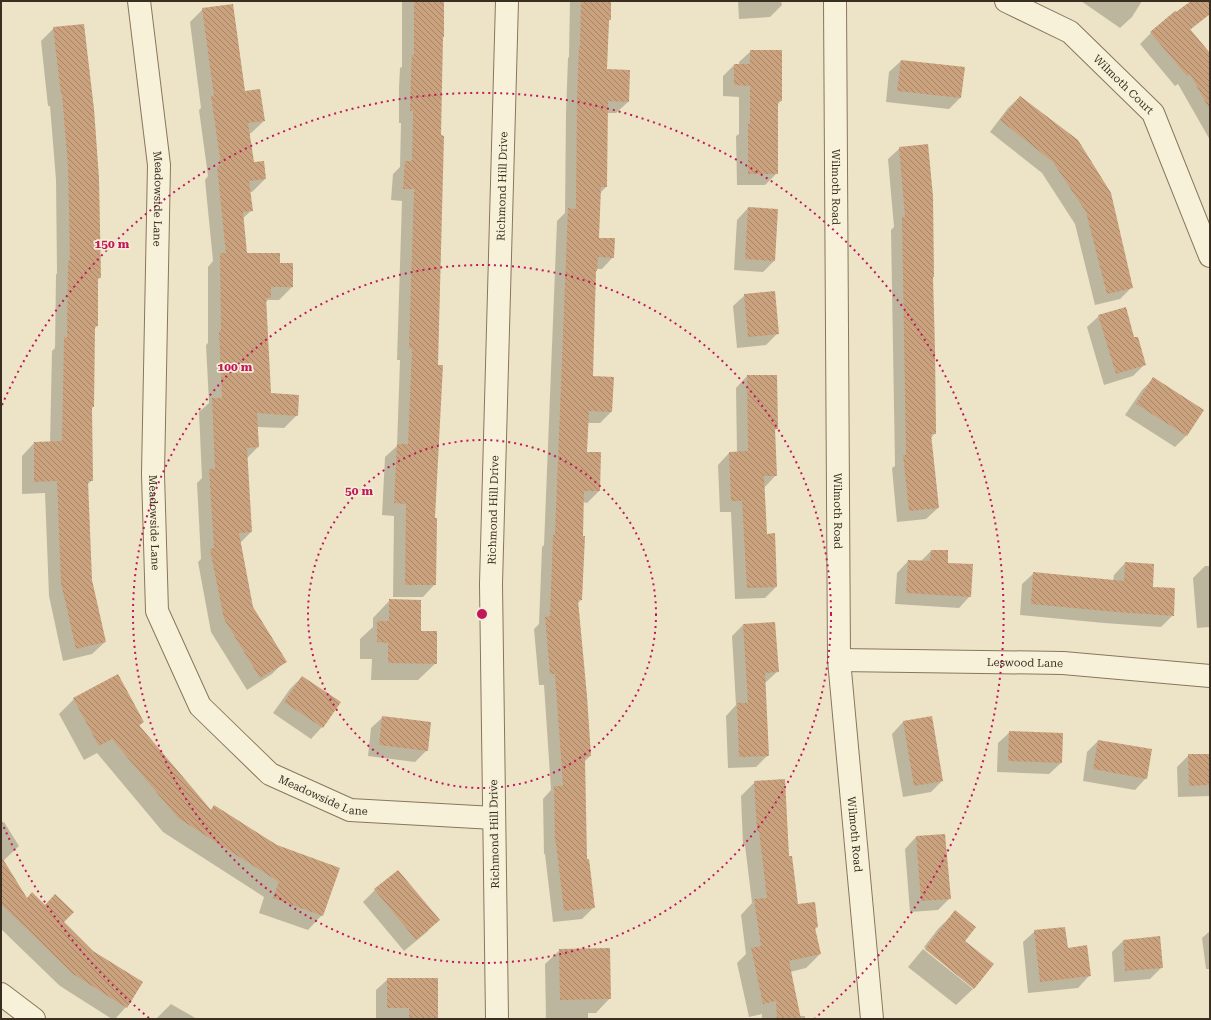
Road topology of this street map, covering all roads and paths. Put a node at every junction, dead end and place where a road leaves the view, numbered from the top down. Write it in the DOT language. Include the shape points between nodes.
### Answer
graph roads {
  1 [pos="139,1"];
  2 [pos="507,1"];
  3 [pos="835,1"];
  4 [pos="1006,1"];
  5 [pos="1210,256"];
  6 [pos="839,660"];
  7 [pos="1210,676"];
  8 [pos="494,818"];
  9 [pos="1,994"];
  10 [pos="34,1019"];
  11 [pos="497,1019"];
  12 [pos="872,1019"];
  1 -- 8 [label="street, Meadowside Lane" via="159,165 153,474 157,611 200,706 270,774 350,810"];
  2 -- 8 [label="street, Richmond Hill Drive" via="491,584"];
  3 -- 6 [label="street, Wilmoth Road"];
  4 -- 5 [label="street, Wilmoth Court" via="1070,32 1153,112"];
  6 -- 7 [label="street, Leswood Lane" via="1063,663"];
  6 -- 12 [label="street, Wilmoth Road"];
  8 -- 11 [label="street, Richmond Hill Drive"];
  9 -- 10 [label="street"];
}
